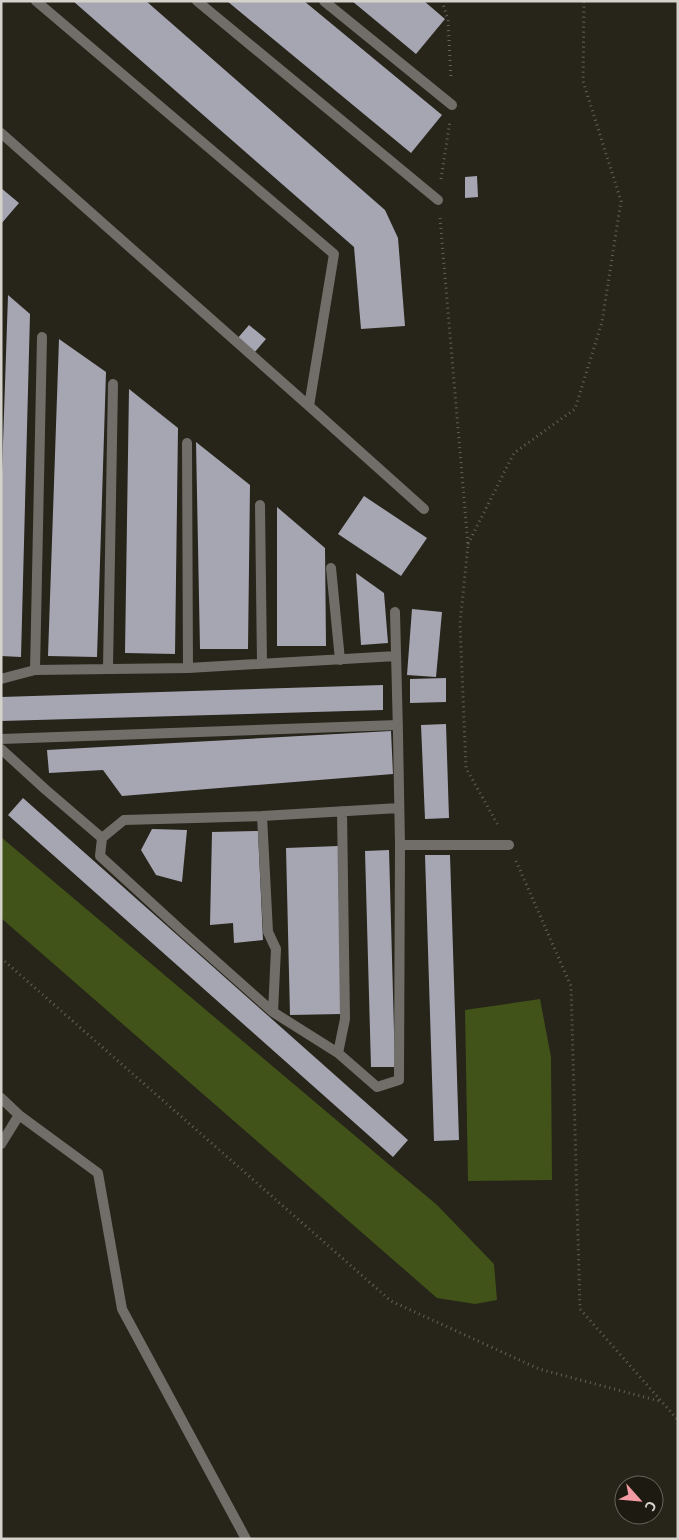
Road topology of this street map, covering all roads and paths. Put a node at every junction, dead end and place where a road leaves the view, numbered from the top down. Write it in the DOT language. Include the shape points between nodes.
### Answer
graph roads {
  1 [pos="36,1"];
  2 [pos="197,1"];
  3 [pos="324,1"];
  4 [pos="442,1"];
  5 [pos="584,1"];
  6 [pos="452,105"];
  7 [pos="1,133"];
  8 [pos="438,200"];
  9 [pos="42,337"];
  10 [pos="113,384"];
  11 [pos="310,406"];
  12 [pos="187,443"];
  13 [pos="260,505"];
  14 [pos="424,509"];
  15 [pos="468,545"];
  16 [pos="331,568"];
  17 [pos="396,612"];
  18 [pos="396,656"];
  19 [pos="340,660"];
  20 [pos="262,663"];
  21 [pos="108,668"];
  22 [pos="188,668"];
  23 [pos="35,670"];
  24 [pos="1,679"];
  25 [pos="398,726"];
  26 [pos="1,739"];
  27 [pos="1,749"];
  28 [pos="399,808"];
  29 [pos="342,811"];
  30 [pos="262,816"];
  31 [pos="102,838"];
  32 [pos="400,845"];
  33 [pos="509,845"];
  34 [pos="1,958"];
  35 [pos="273,1012"];
  36 [pos="338,1053"];
  37 [pos="1,1098"];
  38 [pos="20,1115"];
  39 [pos="1,1144"];
  40 [pos="660,1401"];
  41 [pos="678,1420"];
  42 [pos="246,1539"];
  1 -- 11 [label="lane" via="334,254"];
  2 -- 8 [label="lane"];
  3 -- 6 [label="lane"];
  4 -- 6 [label="path" via="448,20"];
  5 -- 15 [label="path" via="583,81 621,201 602,322 574,409 514,452"];
  6 -- 8 [label="path"];
  7 -- 11 [label="lane"];
  8 -- 15 [label="path"];
  9 -- 23 [label="lane"];
  10 -- 21 [label="lane"];
  11 -- 14 [label="lane"];
  12 -- 22 [label="lane"];
  13 -- 20 [label="lane"];
  15 -- 33 [label="path" via="460,624 466,768"];
  16 -- 19 [label="lane"];
  17 -- 18 [label="lane"];
  18 -- 19 [label="lane"];
  18 -- 25 [label="lane"];
  19 -- 20 [label="lane"];
  20 -- 22 [label="lane"];
  21 -- 22 [label="lane"];
  21 -- 23 [label="lane"];
  23 -- 24 [label="lane"];
  25 -- 26 [label="lane"];
  25 -- 28 [label="lane"];
  27 -- 31 [label="lane"];
  28 -- 29 [label="lane"];
  28 -- 32 [label="lane"];
  29 -- 30 [label="lane"];
  29 -- 36 [label="lane" via="345,1019"];
  30 -- 31 [label="lane" via="124,820"];
  30 -- 35 [label="lane" via="268,932 276,949"];
  31 -- 35 [label="lane" via="100,856"];
  32 -- 33 [label="lane"];
  32 -- 36 [label="lane" via="399,1080 377,1087"];
  33 -- 40 [label="path" via="571,986 580,1309"];
  34 -- 40 [label="path" via="391,1301 538,1369"];
  35 -- 36 [label="lane"];
  37 -- 38 [label="lane"];
  38 -- 39 [label="lane"];
  38 -- 42 [label="lane" via="98,1173 122,1309"];
  40 -- 41 [label="path"];
}
